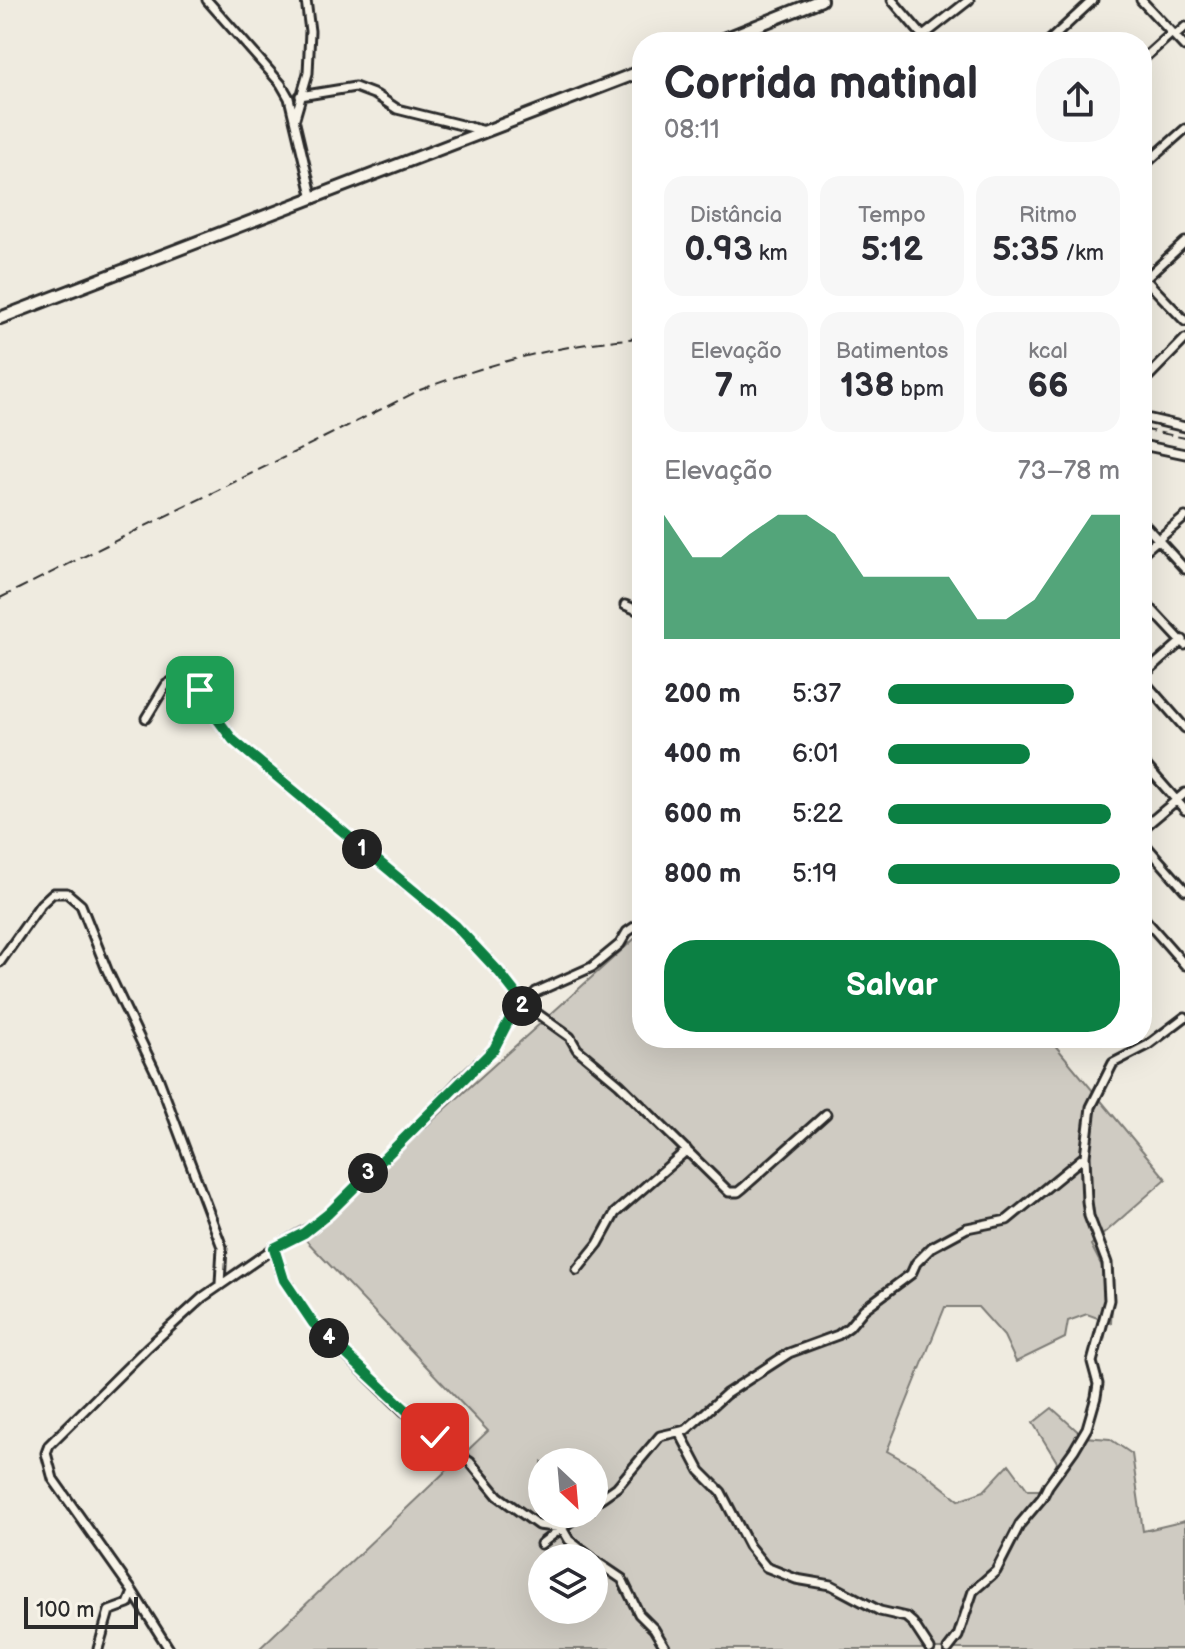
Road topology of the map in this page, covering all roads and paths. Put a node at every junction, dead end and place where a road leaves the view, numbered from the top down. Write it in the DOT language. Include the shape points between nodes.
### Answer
graph roads {
  1 [pos="207,0"];
  2 [pos="306,0"];
  3 [pos="821,0"];
  4 [pos="892,0"];
  5 [pos="969,0"];
  6 [pos="1093,0"];
  7 [pos="1141,0"];
  8 [pos="1185,27"];
  9 [pos="744,32"];
  10 [pos="919,32"];
  11 [pos="935,32"];
  12 [pos="1060,32"];
  13 [pos="1174,35"];
  14 [pos="1185,47"];
  15 [pos="1152,52"];
  16 [pos="632,75"];
  17 [pos="300,96"];
  18 [pos="295,120"];
  19 [pos="1185,129"];
  20 [pos="487,132"];
  21 [pos="1152,158"];
  22 [pos="313,199"];
  23 [pos="1185,242"];
  24 [pos="1152,270"];
  25 [pos="1152,286"];
  26 [pos="0,318"];
  27 [pos="1185,321"];
  28 [pos="1185,339"];
  29 [pos="1152,373"];
  30 [pos="1152,419"];
  31 [pos="1185,427"];
  32 [pos="1152,447"];
  33 [pos="1185,454"];
  34 [pos="1185,517"];
  35 [pos="1152,533"];
  36 [pos="1158,539"];
  37 [pos="1152,544"];
  38 [pos="1185,569"];
  39 [pos="625,605"];
  40 [pos="632,608"];
  41 [pos="1152,609"];
  42 [pos="1184,641"];
  43 [pos="1152,669"];
  44 [pos="1152,690"];
  45 [pos="146,718"];
  46 [pos="1185,728"];
  47 [pos="1152,772"];
  48 [pos="1185,793"];
  49 [pos="1176,800"];
  50 [pos="1185,810"];
  51 [pos="1152,820"];
  52 [pos="1152,852"];
  53 [pos="1185,890"];
  54 [pos="1152,927"];
  55 [pos="632,929"];
  56 [pos="0,962"];
  57 [pos="1185,965"];
  58 [pos="524,1004"];
  59 [pos="1185,1017"];
  60 [pos="1152,1042"];
  61 [pos="1142,1048"];
  62 [pos="826,1114"];
  63 [pos="687,1150"];
  64 [pos="1085,1156"];
  65 [pos="274,1248"];
  66 [pos="577,1270"];
  67 [pos="220,1284"];
  68 [pos="680,1433"];
  69 [pos="608,1493"];
  70 [pos="528,1518"];
  71 [pos="562,1528"];
  72 [pos="541,1544"];
  73 [pos="574,1544"];
  74 [pos="608,1569"];
  75 [pos="133,1592"];
  76 [pos="98,1649"];
  77 [pos="169,1649"];
  78 [pos="666,1649"];
  79 [pos="930,1649"];
  80 [pos="948,1649"];
  1 -- 18 [label="street" via="273,72"];
  2 -- 17 [label="street" via="308,73"];
  3 -- 9 [label="street"];
  4 -- 10 [label="street"];
  5 -- 11 [label="street"];
  6 -- 12 [label="street"];
  7 -- 13 [label="street"];
  8 -- 13 [label="street"];
  13 -- 14 [label="street"];
  13 -- 15 [label="street"];
  16 -- 20 [label="street"];
  17 -- 18 [label="street"];
  17 -- 20 [label="street" via="355,87 397,109"];
  18 -- 22 [label="street"];
  19 -- 21 [label="street"];
  20 -- 22 [label="street"];
  22 -- 26 [label="street"];
  23 -- 24 [label="street"];
  25 -- 27 [label="street"];
  28 -- 29 [label="street"];
  30 -- 31 [label="street"];
  32 -- 33 [label="street"];
  34 -- 36 [label="street"];
  35 -- 36 [label="street"];
  36 -- 37 [label="street"];
  36 -- 38 [label="street"];
  39 -- 40 [label="street"];
  41 -- 42 [label="street"];
  42 -- 43 [label="street"];
  44 -- 46 [label="street"];
  45 -- 58 [label="street" via="166,685 193,668 209,708 233,740 455,925"];
  47 -- 49 [label="street"];
  48 -- 49 [label="street"];
  49 -- 50 [label="street"];
  49 -- 51 [label="street"];
  52 -- 53 [label="street"];
  54 -- 57 [label="street"];
  55 -- 58 [label="street" via="592,967 555,981"];
  56 -- 67 [label="street" via="53,893 67,893 81,905 158,1077 203,1195 222,1247"];
  58 -- 63 [label="street" via="570,1037"];
  58 -- 65 [label="street" via="494,1049 328,1214"];
  59 -- 60 [label="street"];
  61 -- 64 [label="street" via="1113,1063 1091,1107"];
  62 -- 63 [label="street" via="738,1192 729,1192"];
  63 -- 66 [label="street" via="615,1213"];
  64 -- 68 [label="street" via="1007,1220 967,1228 932,1247 911,1274 849,1327 789,1353 726,1394"];
  64 -- 80 [label="street" via="1089,1216 1107,1263 1109,1300 1092,1362 1096,1397 1087,1428 1020,1524 996,1571 973,1591 958,1636"];
  65 -- 67 [label="street"];
  65 -- 70 [label="street" via="284,1280 313,1323 404,1411 470,1462 498,1496"];
  67 -- 75 [label="street" via="147,1348 46,1453 53,1479"];
  68 -- 69 [label="street" via="660,1436"];
  68 -- 79 [label="street" via="766,1567 831,1585 880,1611 906,1617"];
  71 -- 72 [label="street"];
  71 -- 73 [label="street"];
  74 -- 78 [label="street" via="622,1579 639,1614"];
  75 -- 76 [label="street" via="128,1604 109,1611"];
  75 -- 77 [label="street"];
}
